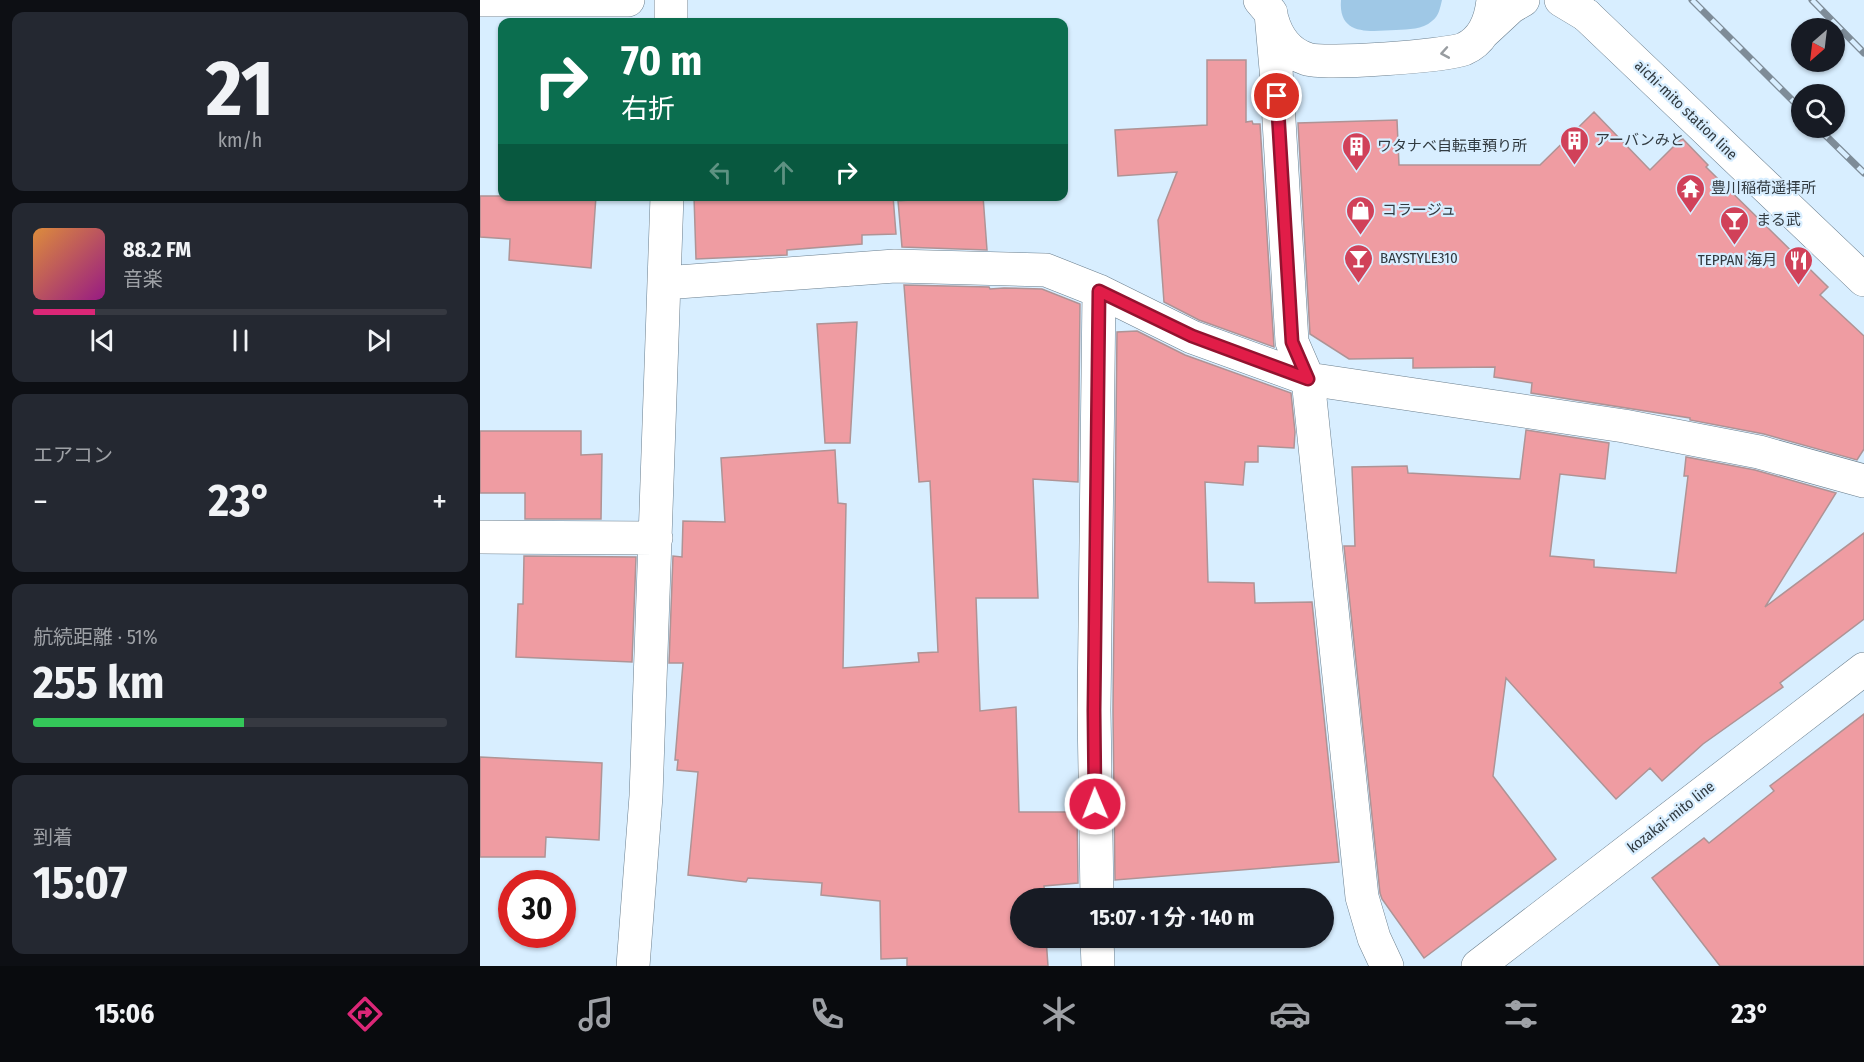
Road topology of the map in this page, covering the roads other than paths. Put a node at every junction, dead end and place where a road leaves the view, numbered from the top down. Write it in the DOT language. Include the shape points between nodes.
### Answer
graph roads {
  1 [pos="480,0"];
  2 [pos="628,0"];
  3 [pos="671,0"];
  4 [pos="1493,0"];
  5 [pos="1523,0"];
  6 [pos="1268,4"];
  7 [pos="1573,8"];
  8 [pos="671,18"];
  9 [pos="1481,36"];
  10 [pos="1328,62"];
  11 [pos="1276,69"];
  12 [pos="667,201"];
  13 [pos="1864,280"];
  14 [pos="664,283"];
  15 [pos="1099,291"];
  16 [pos="1308,379"];
  17 [pos="1864,481"];
  18 [pos="480,537"];
  19 [pos="656,538"];
  20 [pos="1864,669"];
  21 [pos="1097,888"];
  22 [pos="1097,948"];
  23 [pos="633,966"];
  24 [pos="1098,966"];
  25 [pos="1388,966"];
  26 [pos="1478,966"];
  1 -- 2 [label="street"];
  3 -- 8 [label="street"];
  4 -- 9 [label="street" via="1491,18"];
  5 -- 9 [label="street"];
  6 -- 10 [label="street" via="1276,33 1289,49 1307,59"];
  6 -- 11 [label="street"];
  7 -- 13 [label="street, aichi-mito station line"];
  9 -- 10 [label="street, one-way" via="1465,48 1445,54"];
  10 -- 11 [label="street"];
  11 -- 16 [label="street" via="1292,342"];
  12 -- 14 [label="street"];
  14 -- 15 [label="street" via="895,266 1046,270"];
  14 -- 19 [label="street"];
  15 -- 16 [label="street" via="1192,336"];
  15 -- 21 [label="street" via="1094,710"];
  16 -- 17 [label="street" via="1624,426 1759,452"];
  16 -- 25 [label="street" via="1362,897 1374,938"];
  18 -- 19 [label="street"];
  19 -- 23 [label="street" via="646,796"];
  20 -- 26 [label="street, kozakai-mito line"];
  22 -- 24 [label="street"];
}
